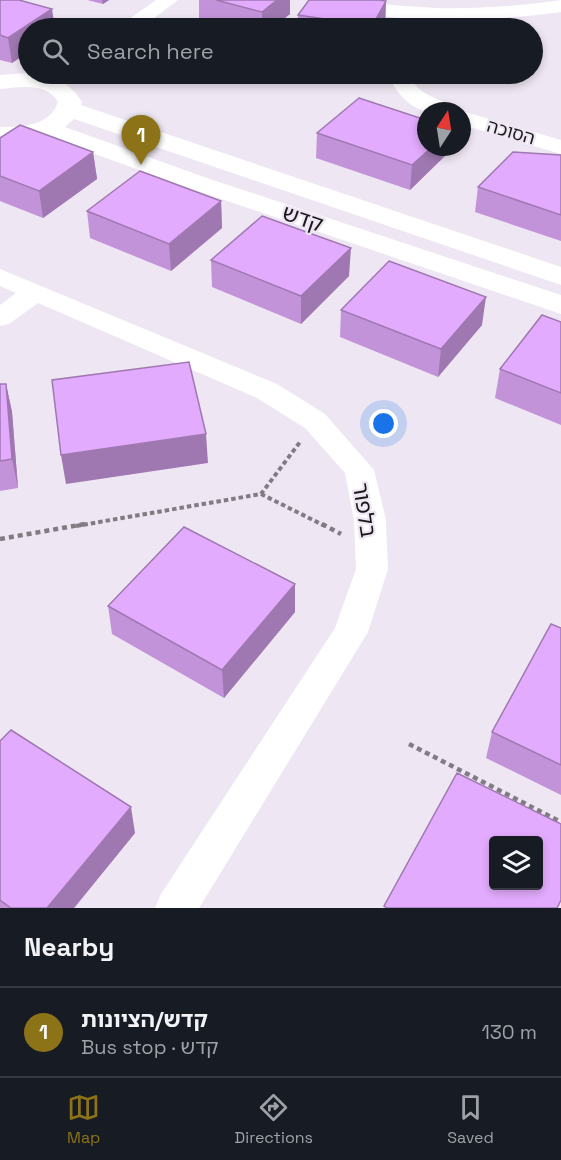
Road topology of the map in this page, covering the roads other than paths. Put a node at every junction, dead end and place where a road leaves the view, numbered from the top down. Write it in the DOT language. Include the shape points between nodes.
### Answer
graph roads {
  1 [pos="169,0"];
  2 [pos="317,0"];
  3 [pos="561,6"];
  4 [pos="143,18"];
  5 [pos="404,18"];
  6 [pos="440,18"];
  7 [pos="18,81"];
  8 [pos="0,82"];
  9 [pos="62,84"];
  10 [pos="402,84"];
  11 [pos="425,102"];
  12 [pos="69,109"];
  13 [pos="471,121"];
  14 [pos="46,128"];
  15 [pos="0,134"];
  16 [pos="561,147"];
  17 [pos="561,276"];
  18 [pos="0,278"];
  19 [pos="34,293"];
  20 [pos="561,304"];
  21 [pos="0,318"];
  22 [pos="176,908"];
  1 -- 4 [label="street"];
  2 -- 5 [label="street"];
  3 -- 6 [label="street"];
  7 -- 8 [label="main road"];
  9 -- 12 [label="main road"];
  10 -- 11 [label="street"];
  12 -- 14 [label="main road"];
  12 -- 17 [label="main road, קדש"];
  13 -- 16 [label="street, הסוכה"];
  14 -- 15 [label="main road"];
  14 -- 20 [label="main road, קדש" via="209,187"];
  18 -- 19 [label="street, בלפור"];
  19 -- 21 [label="street"];
  19 -- 22 [label="street, בלפור" via="267,391 315,421 359,470 370,520 372,569 351,632"];
}
